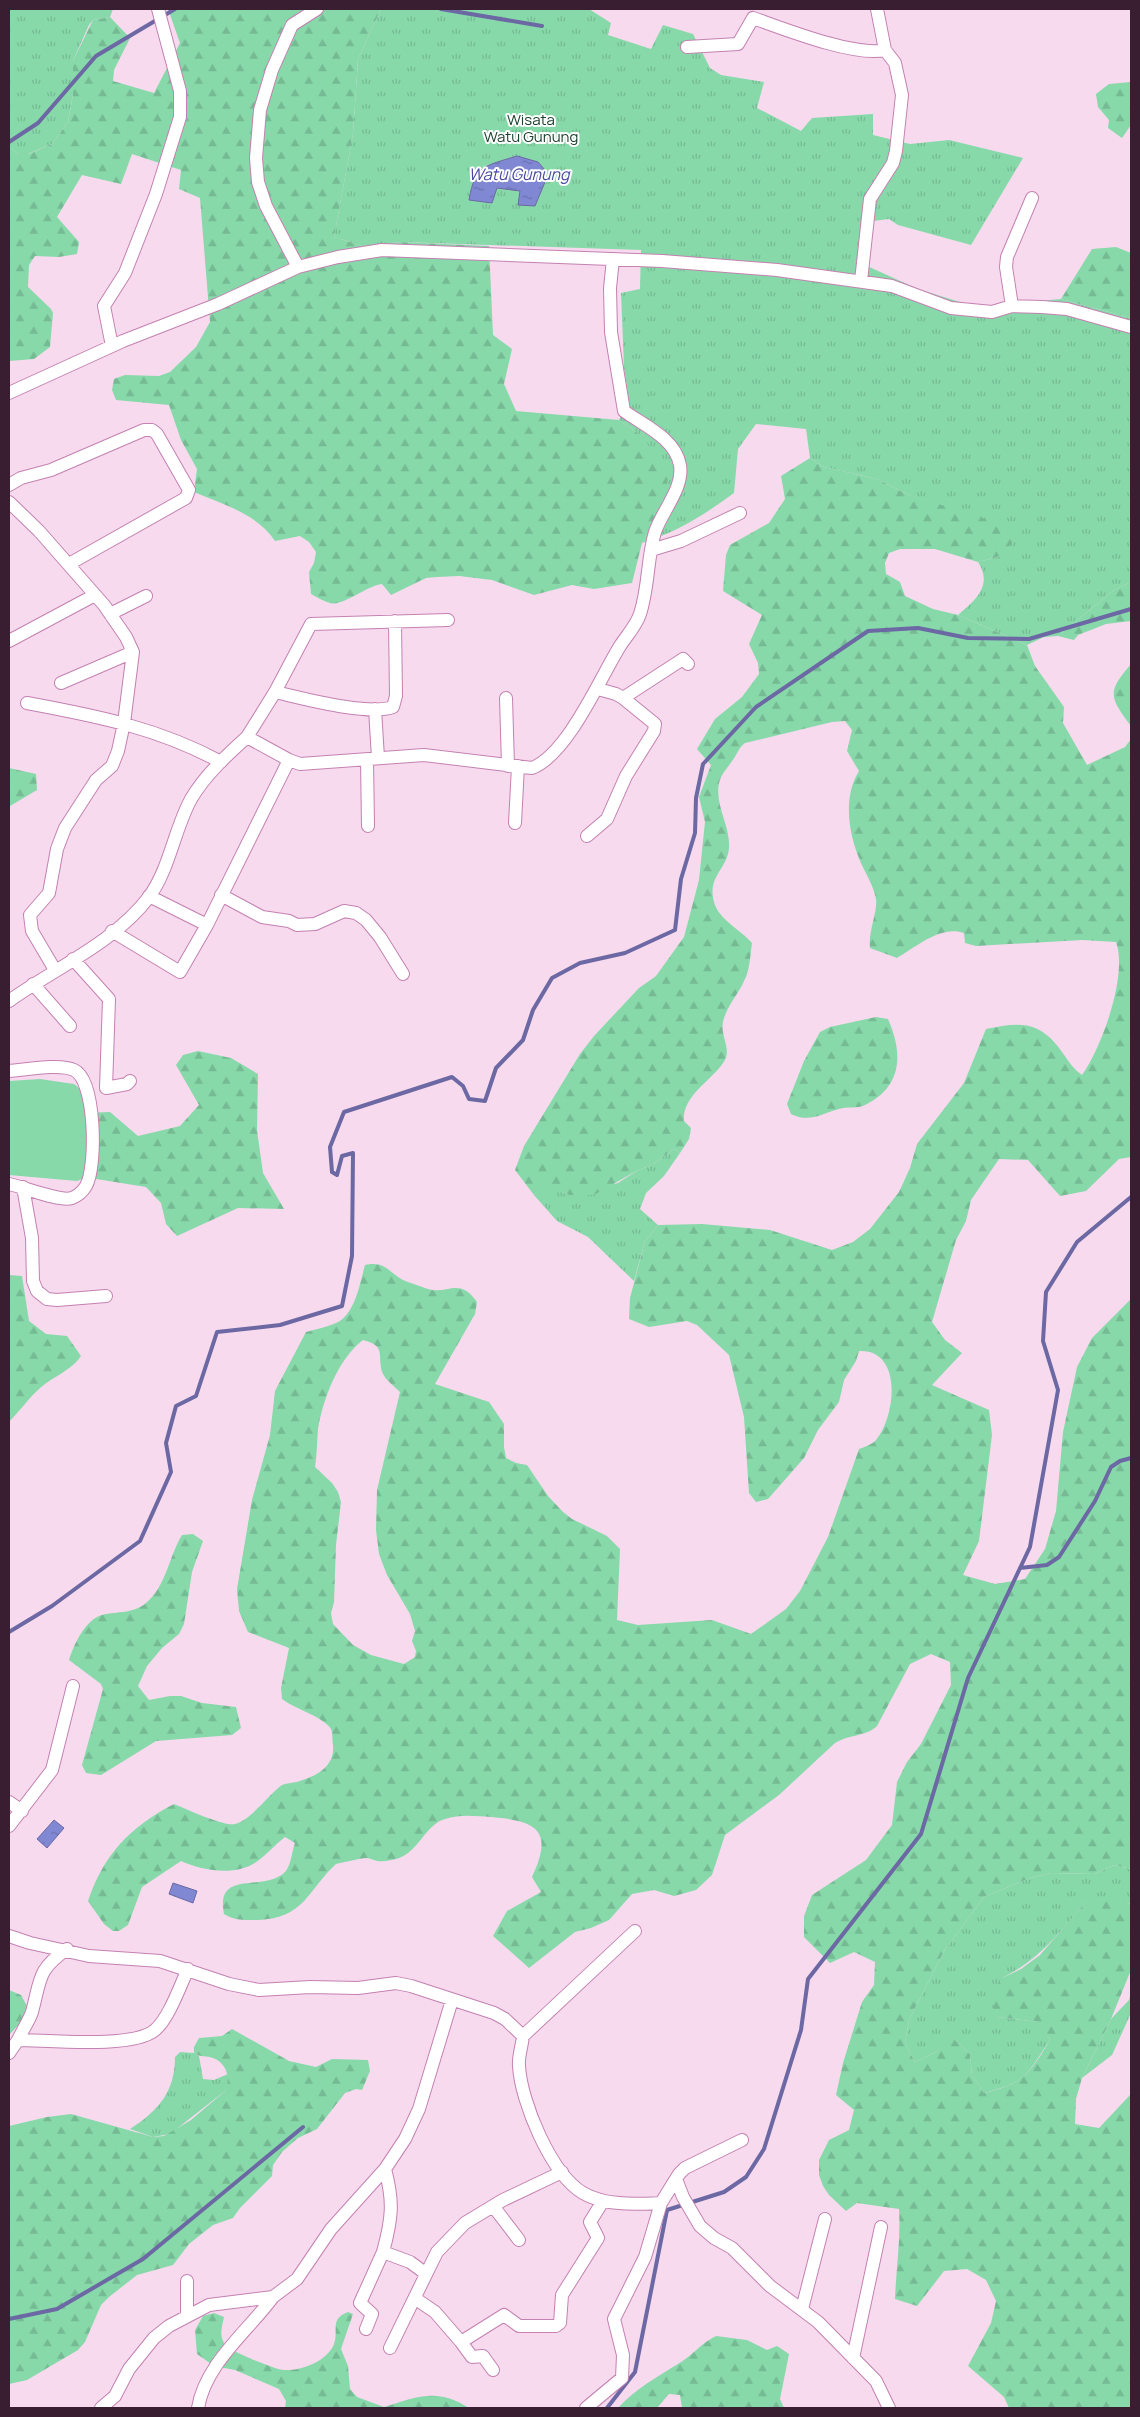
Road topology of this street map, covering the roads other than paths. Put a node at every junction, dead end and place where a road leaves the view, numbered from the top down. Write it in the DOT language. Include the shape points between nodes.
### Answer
graph roads {
  1 [pos="318,9"];
  2 [pos="876,9"];
  3 [pos="754,13"];
  4 [pos="160,14"];
  5 [pos="686,47"];
  6 [pos="885,50"];
  7 [pos="1032,198"];
  8 [pos="613,259"];
  9 [pos="298,267"];
  10 [pos="861,281"];
  11 [pos="1012,306"];
  12 [pos="1131,327"];
  13 [pos="112,346"];
  14 [pos="9,393"];
  15 [pos="9,485"];
  16 [pos="9,502"];
  17 [pos="740,512"];
  18 [pos="651,550"];
  19 [pos="69,564"];
  20 [pos="95,595"];
  21 [pos="146,596"];
  22 [pos="110,614"];
  23 [pos="448,620"];
  24 [pos="395,621"];
  25 [pos="9,641"];
  26 [pos="133,652"];
  27 [pos="688,664"];
  28 [pos="61,684"];
  29 [pos="598,689"];
  30 [pos="275,692"];
  31 [pos="506,698"];
  32 [pos="623,698"];
  33 [pos="27,703"];
  34 [pos="375,709"];
  35 [pos="124,723"];
  36 [pos="247,737"];
  37 [pos="372,759"];
  38 [pos="289,760"];
  39 [pos="221,762"];
  40 [pos="513,766"];
  41 [pos="515,823"];
  42 [pos="368,826"];
  43 [pos="587,836"];
  44 [pos="221,895"];
  45 [pos="149,896"];
  46 [pos="206,925"];
  47 [pos="112,931"];
  48 [pos="73,960"];
  49 [pos="54,970"];
  50 [pos="403,974"];
  51 [pos="33,984"];
  52 [pos="9,1001"];
  53 [pos="70,1026"];
  54 [pos="9,1071"];
  55 [pos="130,1081"];
  56 [pos="106,1088"];
  57 [pos="87,1089"];
  58 [pos="9,1184"];
  59 [pos="23,1186"];
  60 [pos="106,1296"];
  61 [pos="73,1686"];
  62 [pos="9,1802"];
  63 [pos="22,1811"];
  64 [pos="9,1826"];
  65 [pos="635,1931"];
  66 [pos="9,1936"];
  67 [pos="67,1950"];
  68 [pos="188,1969"];
  69 [pos="452,2000"];
  70 [pos="523,2036"];
  71 [pos="18,2040"];
  72 [pos="9,2053"];
  73 [pos="742,2140"];
  74 [pos="385,2168"];
  75 [pos="562,2172"];
  76 [pos="676,2179"];
  77 [pos="603,2201"];
  78 [pos="661,2203"];
  79 [pos="493,2206"];
  80 [pos="825,2219"];
  81 [pos="881,2227"];
  82 [pos="519,2240"];
  83 [pos="383,2252"];
  84 [pos="426,2273"];
  85 [pos="187,2280"];
  86 [pos="273,2297"];
  87 [pos="416,2298"];
  88 [pos="802,2309"];
  89 [pos="188,2315"];
  90 [pos="366,2329"];
  91 [pos="461,2342"];
  92 [pos="390,2348"];
  93 [pos="853,2358"];
  94 [pos="493,2370"];
  95 [pos="101,2408"];
  96 [pos="198,2408"];
  97 [pos="586,2408"];
  98 [pos="889,2408"];
  1 -- 9 [label="street" via="292,25 272,70 259,120 256,158 258,182 266,206"];
  2 -- 6 [label="street"];
  3 -- 5 [label="street" via="738,44"];
  3 -- 6 [label="street" via="794,33 871,53"];
  4 -- 13 [label="street" via="180,91 180,116 156,194 125,273 104,306"];
  6 -- 10 [label="street" via="895,63 902,96 893,163 870,199"];
  7 -- 11 [label="street" via="1007,257"];
  8 -- 9 [label="street" via="382,250 338,256"];
  8 -- 10 [label="street" via="777,270"];
  8 -- 18 [label="street" via="611,332 624,411 657,432 680,465 677,488 663,513"];
  9 -- 13 [label="street" via="218,304"];
  10 -- 11 [label="street" via="892,286 951,308 992,312"];
  11 -- 12 [label="street" via="1067,310"];
  13 -- 14 [label="street"];
  15 -- 19 [label="street" via="144,430 157,434 189,490 186,498"];
  16 -- 19 [label="street"];
  17 -- 18 [label="street" via="681,541"];
  18 -- 29 [label="street" via="638,620"];
  19 -- 20 [label="street"];
  20 -- 22 [label="street"];
  20 -- 25 [label="street"];
  21 -- 22 [label="street"];
  22 -- 26 [label="street"];
  23 -- 24 [label="street"];
  24 -- 30 [label="street" via="311,624"];
  24 -- 34 [label="street" via="395,705"];
  26 -- 28 [label="street"];
  26 -- 35 [label="street"];
  27 -- 32 [label="street" via="683,659"];
  29 -- 32 [label="street"];
  29 -- 40 [label="street" via="563,740 541,764 532,768"];
  30 -- 34 [label="street"];
  30 -- 36 [label="street"];
  31 -- 40 [label="street"];
  32 -- 43 [label="street" via="656,724 626,776 607,819"];
  33 -- 35 [label="street"];
  34 -- 37 [label="street"];
  35 -- 39 [label="street" via="166,735"];
  35 -- 49 [label="street" via="112,766 96,780 65,828 48,893 30,916 32,931"];
  36 -- 38 [label="street"];
  36 -- 39 [label="street"];
  37 -- 38 [label="street" via="300,764"];
  37 -- 40 [label="street" via="424,755"];
  37 -- 42 [label="street"];
  38 -- 44 [label="street"];
  39 -- 45 [label="street" via="191,799 163,873"];
  40 -- 41 [label="street"];
  44 -- 46 [label="street"];
  44 -- 50 [label="street" via="262,917 297,925 315,924 344,911 356,913 380,937"];
  45 -- 46 [label="street"];
  45 -- 47 [label="street"];
  46 -- 47 [label="street" via="177,976"];
  47 -- 48 [label="street"];
  48 -- 49 [label="street"];
  48 -- 56 [label="street" via="109,998"];
  49 -- 51 [label="street"];
  51 -- 52 [label="street"];
  51 -- 53 [label="street"];
  54 -- 57 [label="street" via="74,1070 82,1076"];
  55 -- 56 [label="street"];
  56 -- 57 [label="street"];
  57 -- 59 [label="street" via="92,1120 91,1172 86,1187 76,1196 63,1199"];
  58 -- 59 [label="street"];
  59 -- 60 [label="street" via="32,1238 33,1281 37,1291 47,1299 57,1300"];
  61 -- 63 [label="street" via="52,1770"];
  62 -- 63 [label="street"];
  63 -- 64 [label="street"];
  65 -- 70 [label="street"];
  66 -- 67 [label="street"];
  67 -- 68 [label="street" via="89,1956 160,1961"];
  67 -- 71 [label="street" via="41,1974 31,2014"];
  68 -- 69 [label="street" via="229,1984 259,1990 358,1988 396,1983"];
  68 -- 71 [label="street" via="163,2020 143,2037 58,2043"];
  69 -- 70 [label="street" via="494,2013"];
  69 -- 74 [label="street" via="419,2109 405,2139"];
  70 -- 75 [label="street" via="519,2064 521,2085 547,2152"];
  71 -- 72 [label="street"];
  73 -- 76 [label="street" via="685,2168"];
  74 -- 83 [label="street" via="392,2194 392,2218"];
  74 -- 86 [label="street" via="331,2229 297,2279"];
  75 -- 77 [label="street" via="582,2192"];
  75 -- 79 [label="street"];
  76 -- 78 [label="street"];
  76 -- 88 [label="street" via="700,2226 732,2248 770,2286"];
  77 -- 78 [label="street"];
  77 -- 91 [label="street" via="590,2222 598,2238 562,2295 560,2323 556,2326 519,2326 504,2315"];
  78 -- 97 [label="street" via="645,2257 614,2319 623,2355 622,2378"];
  79 -- 82 [label="street"];
  79 -- 84 [label="street" via="465,2223 437,2252"];
  80 -- 88 [label="street"];
  81 -- 93 [label="street"];
  83 -- 84 [label="street" via="410,2262"];
  83 -- 90 [label="street" via="360,2303 372,2314"];
  84 -- 87 [label="street"];
  85 -- 89 [label="street"];
  86 -- 89 [label="street" via="208,2305"];
  86 -- 96 [label="street" via="212,2371"];
  87 -- 91 [label="street" via="435,2312"];
  87 -- 92 [label="street"];
  88 -- 93 [label="street"];
  89 -- 95 [label="street" via="154,2338 129,2369 115,2396"];
  91 -- 94 [label="street" via="472,2357 483,2356"];
  93 -- 98 [label="street" via="876,2381"];
}
